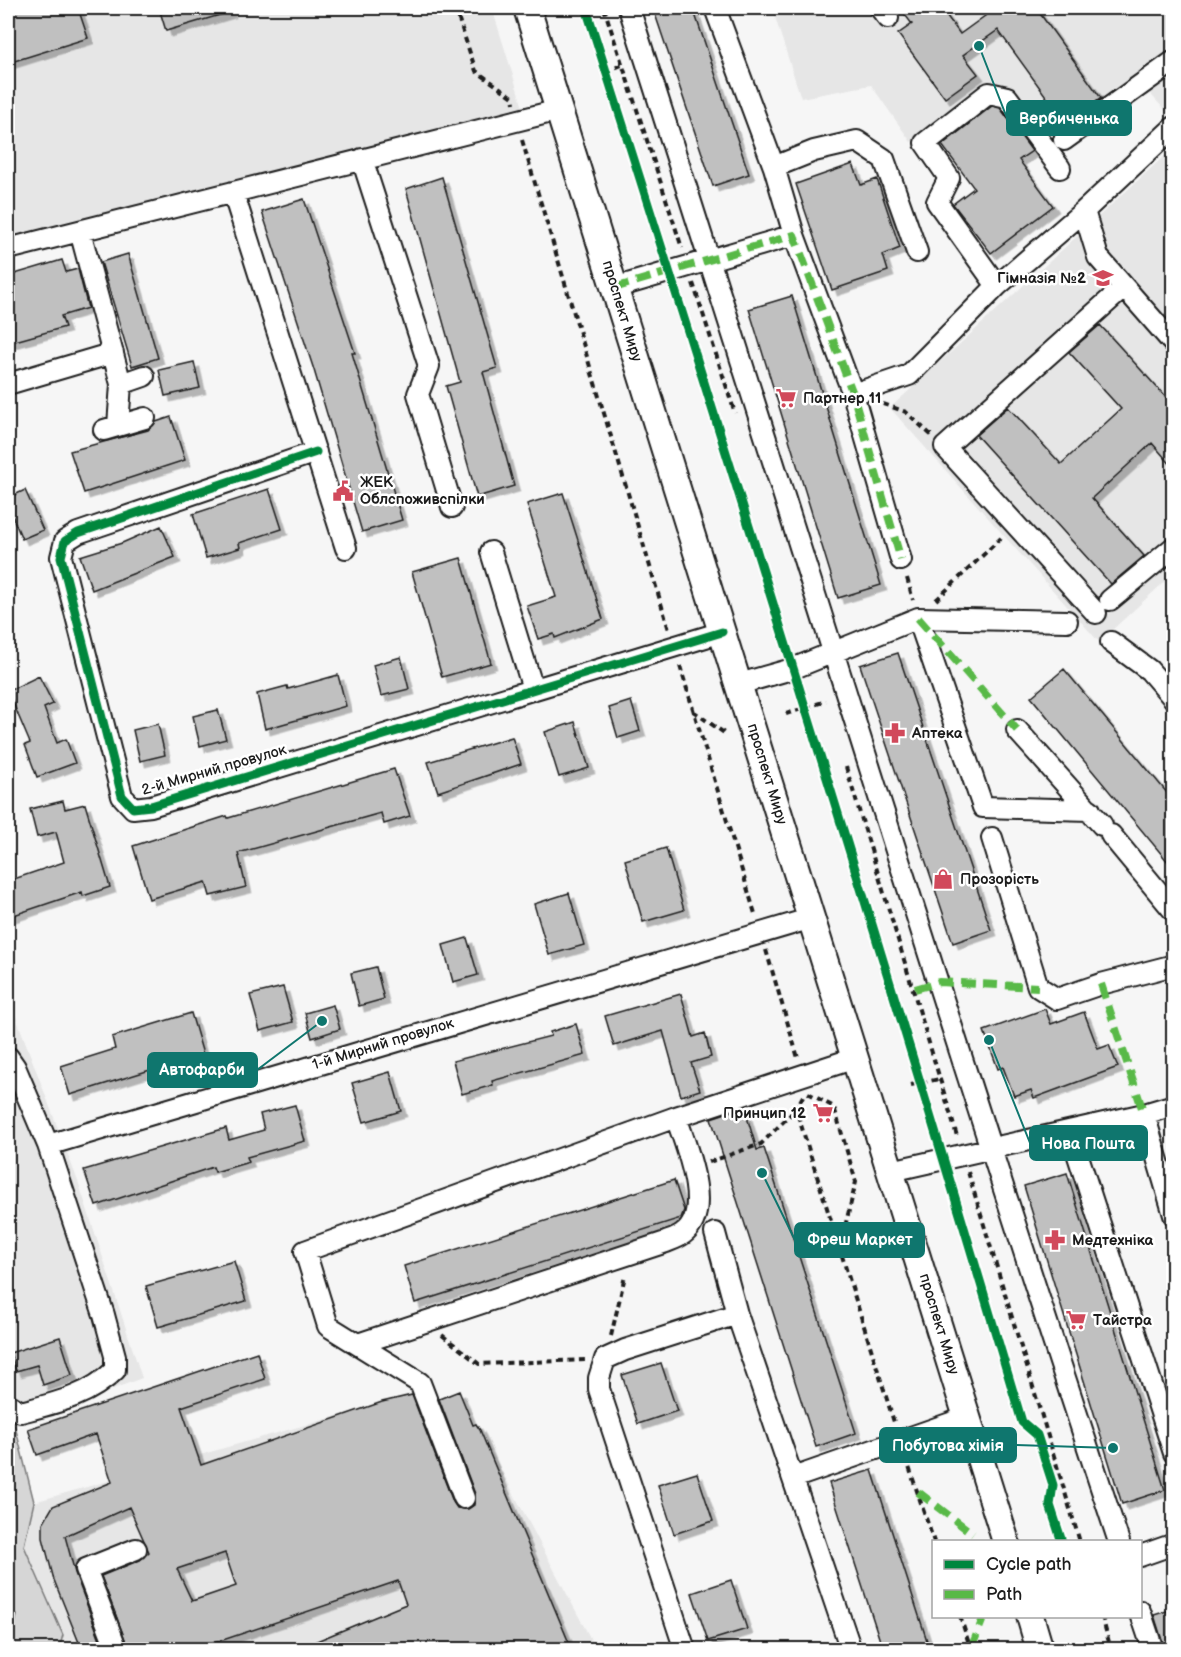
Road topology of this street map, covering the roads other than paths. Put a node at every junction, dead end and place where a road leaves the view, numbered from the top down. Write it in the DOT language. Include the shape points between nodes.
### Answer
graph roads {
  1 [pos="527,8"];
  2 [pos="629,8"];
  3 [pos="715,8"];
  4 [pos="1173,61"];
  5 [pos="559,110"];
  6 [pos="1173,127"];
  7 [pos="1064,140"];
  8 [pos="362,159"];
  9 [pos="774,167"];
  10 [pos="1060,168"];
  11 [pos="233,192"];
  12 [pos="1084,211"];
  13 [pos="80,231"];
  14 [pos="794,235"];
  15 [pos="8,249"];
  16 [pos="917,252"];
  17 [pos="710,260"];
  18 [pos="997,285"];
  19 [pos="614,288"];
  20 [pos="1123,288"];
  21 [pos="1173,344"];
  22 [pos="113,353"];
  23 [pos="144,376"];
  24 [pos="8,384"];
  25 [pos="121,384"];
  26 [pos="853,394"];
  27 [pos="145,418"];
  28 [pos="316,452"];
  29 [pos="452,507"];
  30 [pos="1173,547"];
  31 [pos="346,548"];
  32 [pos="491,552"];
  33 [pos="901,561"];
  34 [pos="918,618"];
  35 [pos="1067,621"];
  36 [pos="722,632"];
  37 [pos="1111,642"];
  38 [pos="835,651"];
  39 [pos="739,684"];
  40 [pos="533,689"];
  41 [pos="1173,699"];
  42 [pos="1017,730"];
  43 [pos="1101,823"];
  44 [pos="992,838"];
  45 [pos="1173,911"];
  46 [pos="812,918"];
  47 [pos="1173,965"];
  48 [pos="8,1057"];
  49 [pos="855,1058"];
  50 [pos="1173,1105"];
  51 [pos="1144,1114"];
  52 [pos="676,1117"];
  53 [pos="1070,1131"];
  54 [pos="48,1145"];
  55 [pos="989,1148"];
  56 [pos="891,1171"];
  57 [pos="1173,1215"];
  58 [pos="715,1233"];
  59 [pos="737,1314"];
  60 [pos="358,1344"];
  61 [pos="8,1404"];
  62 [pos="968,1417"];
  63 [pos="1173,1453"];
  64 [pos="793,1478"];
  65 [pos="464,1498"];
  66 [pos="1005,1540"];
  67 [pos="1118,1540"];
  68 [pos="1173,1544"];
  69 [pos="136,1549"];
  70 [pos="1142,1555"];
  71 [pos="1030,1618"];
  72 [pos="1142,1618"];
  73 [pos="117,1650"];
  74 [pos="685,1650"];
  75 [pos="851,1650"];
  76 [pos="1040,1650"];
  77 [pos="1152,1650"];
  1 -- 5 [label="main road, проспект Миру"];
  2 -- 17 [label="street"];
  3 -- 9 [label="street"];
  4 -- 7 [label="street"];
  5 -- 8 [label="street"];
  5 -- 19 [label="main road, проспект Миру"];
  6 -- 12 [label="street"];
  8 -- 11 [label="street"];
  8 -- 29 [label="street" via="429,366 418,394"];
  9 -- 14 [label="street"];
  9 -- 16 [label="street" via="814,151 857,141 884,159"];
  10 -- 18 [label="street" via="1007,97 989,93 925,143 949,178 937,202"];
  11 -- 13 [label="street"];
  11 -- 28 [label="street"];
  12 -- 18 [label="street"];
  12 -- 20 [label="street" via="1098,257"];
  13 -- 15 [label="street"];
  13 -- 22 [label="street"];
  14 -- 17 [label="street"];
  14 -- 26 [label="street"];
  17 -- 19 [label="street"];
  17 -- 38 [label="street"];
  18 -- 26 [label="street" via="909,375"];
  19 -- 36 [label="main road, проспект Миру"];
  20 -- 21 [label="street"];
  20 -- 30 [label="street" via="945,447 1103,606"];
  22 -- 24 [label="street"];
  22 -- 25 [label="street"];
  23 -- 25 [label="street"];
  25 -- 27 [label="street" via="111,428"];
  26 -- 33 [label="street"];
  28 -- 31 [label="street"];
  28 -- 40 [label="street, 2-й Мирний провулок" via="78,533 65,541 61,558 122,796 133,808 151,806"];
  32 -- 40 [label="street"];
  34 -- 35 [label="street"];
  34 -- 38 [label="street"];
  34 -- 43 [label="street" via="983,807"];
  36 -- 39 [label="main road, проспект Миру"];
  36 -- 40 [label="street, 2-й Мирний провулок"];
  37 -- 41 [label="street" via="1149,670"];
  38 -- 39 [label="street" via="792,669"];
  38 -- 55 [label="street"];
  39 -- 46 [label="main road, проспект Миру"];
  42 -- 43 [label="street"];
  43 -- 45 [label="street"];
  44 -- 47 [label="street" via="1038,987 1057,999"];
  46 -- 49 [label="main road, проспект Миру"];
  46 -- 54 [label="street, 1-й Мирний провулок"];
  48 -- 54 [label="street"];
  49 -- 52 [label="street" via="805,1084"];
  49 -- 56 [label="main road, проспект Миру"];
  50 -- 51 [label="street"];
  51 -- 53 [label="street"];
  51 -- 57 [label="street"];
  52 -- 60 [label="street" via="696,1178 697,1202 685,1233"];
  52 -- 60 [label="street" via="305,1251 328,1326"];
  53 -- 55 [label="street"];
  53 -- 63 [label="street"];
  54 -- 61 [label="street" via="104,1315 115,1370 85,1393 54,1403 21,1412"];
  55 -- 56 [label="street"];
  55 -- 67 [label="street"];
  56 -- 62 [label="main road, проспект Миру"];
  58 -- 59 [label="street"];
  59 -- 64 [label="street"];
  59 -- 74 [label="street" via="605,1359 599,1378 599,1389"];
  60 -- 65 [label="street" via="420,1383"];
  62 -- 64 [label="street"];
  62 -- 66 [label="main road, проспект Миру"];
  64 -- 75 [label="street"];
  68 -- 70 [label="street"];
  69 -- 73 [label="street" via="86,1569"];
  71 -- 76 [label="main road"];
  72 -- 77 [label="street"];
}
